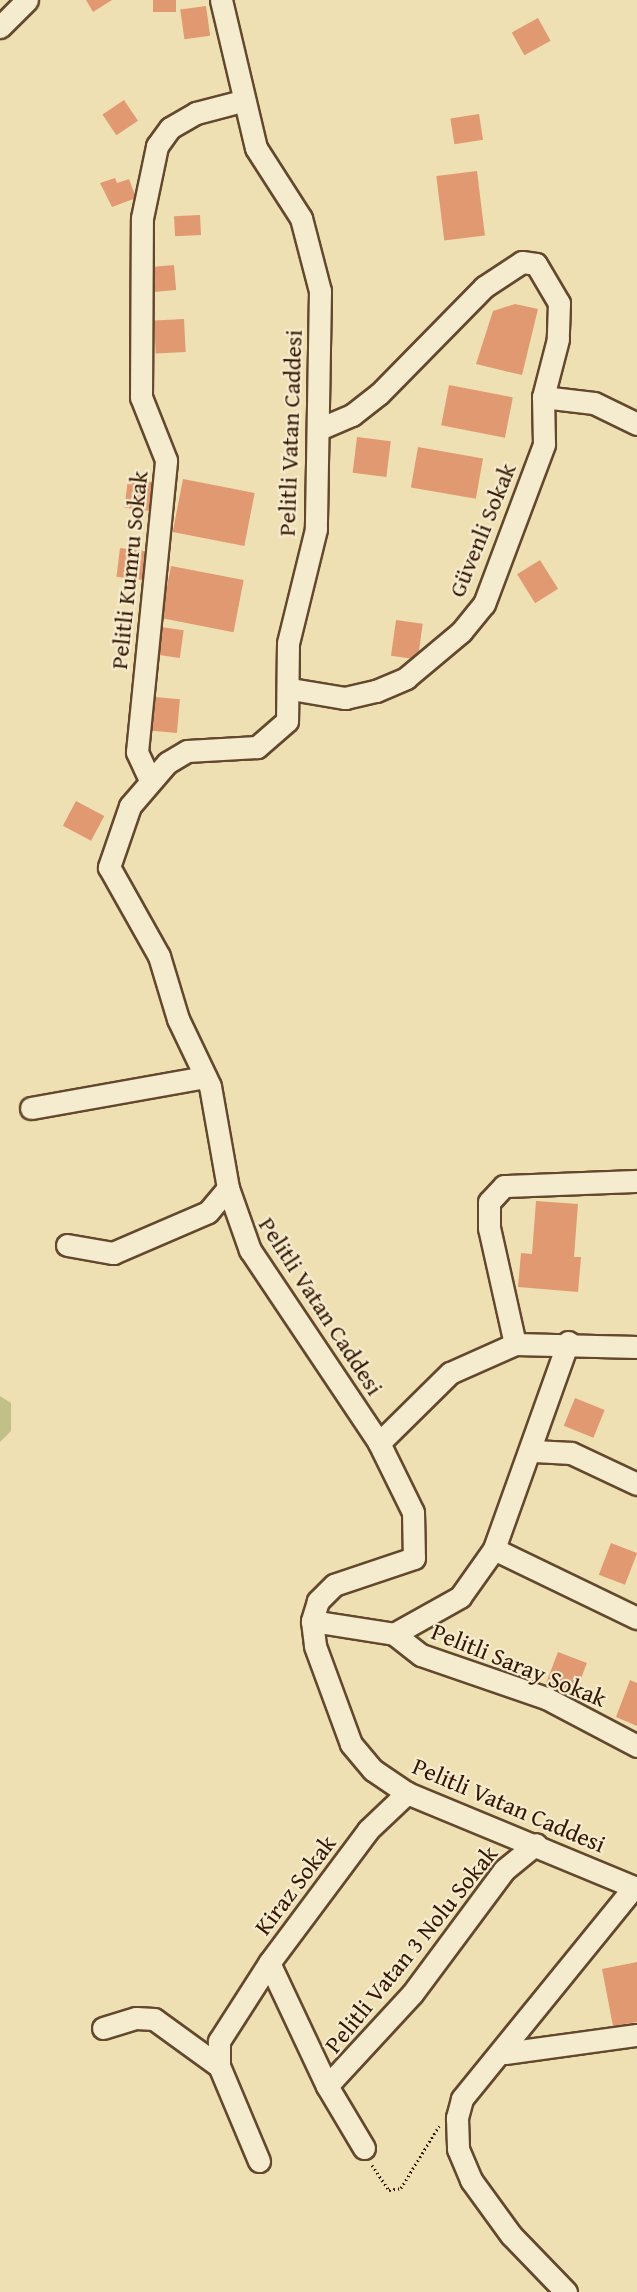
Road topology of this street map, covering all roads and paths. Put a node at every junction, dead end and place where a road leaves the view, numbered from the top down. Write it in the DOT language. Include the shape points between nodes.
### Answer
graph roads {
  1 [pos="27,0"];
  2 [pos="221,0"];
  3 [pos="0,27"];
  4 [pos="242,101"];
  5 [pos="543,398"];
  6 [pos="637,424"];
  7 [pos="319,429"];
  8 [pos="291,689"];
  9 [pos="150,780"];
  10 [pos="205,1077"];
  11 [pos="31,1108"];
  12 [pos="637,1181"];
  13 [pos="228,1188"];
  14 [pos="67,1245"];
  15 [pos="568,1342"];
  16 [pos="514,1344"];
  17 [pos="637,1347"];
  18 [pos="379,1443"];
  19 [pos="534,1451"];
  20 [pos="637,1484"];
  21 [pos="494,1549"];
  22 [pos="637,1618"];
  23 [pos="312,1621"];
  24 [pos="394,1634"];
  25 [pos="637,1746"];
  26 [pos="407,1793"];
  27 [pos="536,1844"];
  28 [pos="636,1885"];
  29 [pos="269,1963"];
  30 [pos="103,2028"];
  31 [pos="637,2035"];
  32 [pos="505,2053"];
  33 [pos="219,2066"];
  34 [pos="327,2086"];
  35 [pos="442,2121"];
  36 [pos="364,2148"];
  37 [pos="259,2161"];
  38 [pos="566,2292"];
  1 -- 3 [label="street"];
  2 -- 4 [label="street, Pelitli Vatan Caddesi"];
  4 -- 7 [label="street, Pelitli Vatan Caddesi" via="256,148 301,218 320,291"];
  4 -- 9 [label="street, Pelitli Kumru Sokak" via="196,114 170,128 156,146 142,218 141,397 166,460 164,526 146,634 137,752"];
  5 -- 6 [label="street" via="594,403"];
  5 -- 7 [label="street, Güvenli Sokak" via="558,339 559,303 536,264 522,262 484,286 379,394 352,415"];
  5 -- 8 [label="street, Güvenli Sokak" via="544,444 484,604 461,632 406,678 376,691 345,698"];
  7 -- 8 [label="street, Pelitli Vatan Caddesi" via="316,529 288,644"];
  8 -- 9 [label="street, Pelitli Vatan Caddesi" via="287,721 257,747 188,751"];
  9 -- 10 [label="street, Pelitli Vatan Caddesi" via="130,806 109,867 159,956 176,1011"];
  10 -- 11 [label="street"];
  10 -- 13 [label="street, Pelitli Vatan Caddesi" via="219,1115"];
  12 -- 16 [label="street" via="504,1186 489,1202 489,1228"];
  13 -- 14 [label="street" via="208,1212 113,1253"];
  13 -- 18 [label="street, Pelitli Vatan Caddesi" via="250,1250"];
  15 -- 16 [label="street"];
  15 -- 17 [label="street"];
  15 -- 19 [label="street"];
  16 -- 18 [label="street" via="450,1373"];
  18 -- 23 [label="street, Pelitli Vatan Caddesi" via="413,1512 414,1558 334,1585 318,1601"];
  19 -- 20 [label="street" via="571,1453"];
  19 -- 21 [label="street"];
  21 -- 22 [label="street"];
  21 -- 24 [label="street" via="460,1597"];
  23 -- 24 [label="street, Pelitli Saray Sokak"];
  23 -- 26 [label="street, Pelitli Vatan Caddesi" via="315,1646 351,1744 373,1770"];
  24 -- 25 [label="street, Pelitli Saray Sokak" via="421,1655 546,1698"];
  26 -- 27 [label="street, Pelitli Vatan Caddesi"];
  26 -- 29 [label="street, Kiraz Sokak" via="368,1830"];
  27 -- 28 [label="street, Pelitli Vatan Caddesi"];
  27 -- 34 [label="street, Pelitli Vatan 3 Nolu Sokak" via="504,1870 412,1994"];
  28 -- 32 [label="street, Pelitli Vatan Caddesi"];
  29 -- 33 [label="street" via="227,2023 219,2041"];
  29 -- 34 [label="street, Kiraz Sokak"];
  30 -- 33 [label="street" via="136,2018 154,2019"];
  31 -- 32 [label="street"];
  32 -- 38 [label="street, Pelitli Vatan Caddesi" via="462,2100 458,2149 471,2180 511,2235"];
  33 -- 37 [label="street"];
  34 -- 36 [label="street, Kiraz Sokak"];
  35 -- 36 [label="path" via="400,2188 389,2190 381,2183"];
}
